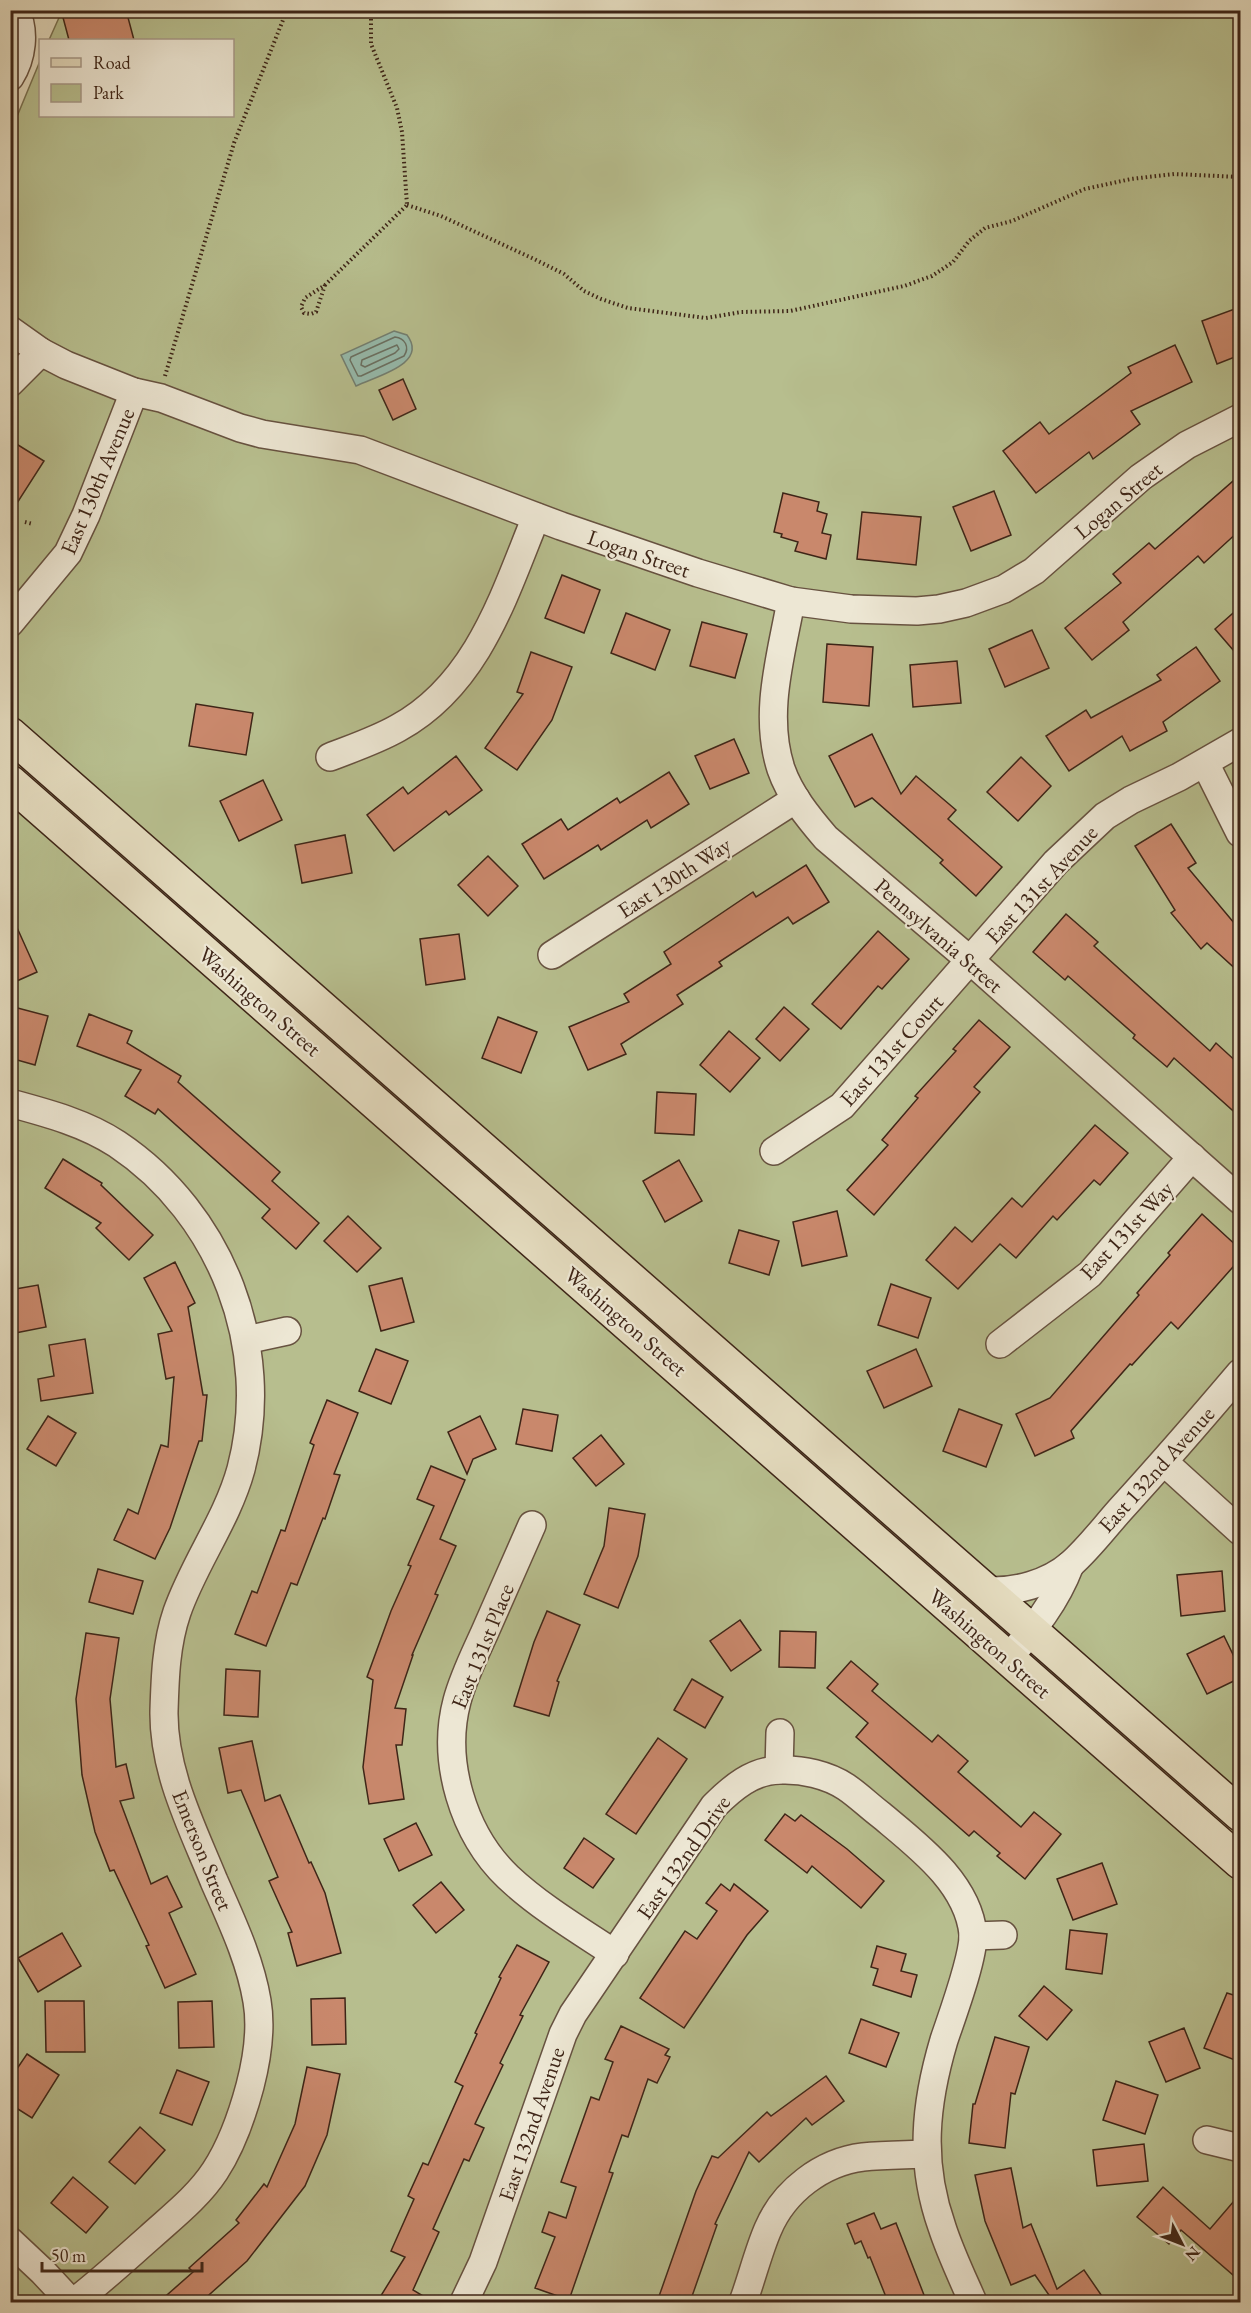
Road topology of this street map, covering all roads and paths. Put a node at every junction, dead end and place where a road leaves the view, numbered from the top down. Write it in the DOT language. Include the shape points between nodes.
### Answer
graph roads {
  1 [pos="15,10"];
  2 [pos="287,10"];
  3 [pos="371,10"];
  4 [pos="10,77"];
  5 [pos="1240,177"];
  6 [pos="408,205"];
  7 [pos="325,285"];
  8 [pos="10,330"];
  9 [pos="41,352"];
  10 [pos="164,380"];
  11 [pos="10,383"];
  12 [pos="134,392"];
  13 [pos="1240,418"];
  14 [pos="536,517"];
  15 [pos="25,522"];
  16 [pos="33,524"];
  17 [pos="791,601"];
  18 [pos="10,623"];
  19 [pos="10,734"];
  20 [pos="1240,742"];
  21 [pos="330,757"];
  22 [pos="1205,763"];
  23 [pos="10,782"];
  24 [pos="796,799"];
  25 [pos="1240,833"];
  26 [pos="552,955"];
  27 [pos="971,961"];
  28 [pos="10,1103"];
  29 [pos="774,1151"];
  30 [pos="1192,1157"];
  31 [pos="1240,1200"];
  32 [pos="287,1330"];
  33 [pos="246,1341"];
  34 [pos="1000,1344"];
  35 [pos="1240,1373"];
  36 [pos="1164,1462"];
  37 [pos="532,1525"];
  38 [pos="1240,1532"];
  39 [pos="1070,1565"];
  40 [pos="986,1591"];
  41 [pos="1031,1631"];
  42 [pos="1008,1658"];
  43 [pos="780,1733"];
  44 [pos="779,1770"];
  45 [pos="1240,1814"];
  46 [pos="1240,1862"];
  47 [pos="1003,1935"];
  48 [pos="973,1936"];
  49 [pos="615,1954"];
  50 [pos="1207,2140"];
  51 [pos="1240,2148"];
  52 [pos="927,2154"];
  53 [pos="10,2241"];
  54 [pos="72,2302"];
  55 [pos="464,2302"];
  56 [pos="743,2302"];
  57 [pos="973,2302"];
  1 -- 4 [label="street" via="22,38 17,67"];
  2 -- 10 [label="path" via="234,143"];
  3 -- 6 [label="path" via="371,44 397,108 402,132"];
  5 -- 6 [label="path" via="1174,174 1085,189 1012,221 985,228 953,261 932,276 904,286 790,311 741,312 706,318 628,308 601,299 534,259"];
  6 -- 7 [label="path"];
  7 -- 7 [label="path" via="301,303 304,313 316,312"];
  8 -- 9 [label="street, Logan Street"];
  9 -- 11 [label="street"];
  9 -- 12 [label="street, Logan Street"];
  12 -- 14 [label="street, Logan Street" via="262,434 360,450"];
  12 -- 18 [label="street, East 130th Avenue" via="68,553"];
  13 -- 17 [label="street, Logan Street" via="1187,446 1141,477 1034,571 1004,589 966,603 917,611 851,609"];
  14 -- 17 [label="street, Logan Street"];
  14 -- 21 [label="street" via="488,633 459,676 400,727"];
  15 -- 16 [label="path"];
  17 -- 24 [label="street, Pennsylvania Street" via="773,715 777,753"];
  19 -- 40 [label="main road, Washington Street"];
  20 -- 22 [label="street, East 131st Avenue"];
  22 -- 25 [label="street"];
  22 -- 27 [label="street, East 131st Avenue" via="1105,816 1056,862"];
  23 -- 42 [label="main road, Washington Street"];
  24 -- 26 [label="street, East 130th Way"];
  24 -- 27 [label="street, Pennsylvania Street" via="826,838"];
  27 -- 29 [label="street, East 131st Court" via="843,1106"];
  27 -- 30 [label="street, Pennsylvania Street"];
  28 -- 33 [label="street, Emerson Street" via="96,1132 117,1144 162,1183 192,1216 217,1255 234,1294"];
  30 -- 31 [label="street, Pennsylvania Street"];
  30 -- 34 [label="street, East 131st Way" via="1090,1274"];
  32 -- 33 [label="street"];
  33 -- 54 [label="street, Emerson Street" via="250,1374 246,1447 231,1500 176,1613 166,1659 164,1724 170,1765 183,1806 251,1970 260,2021 257,2061 244,2112 213,2174 183,2208"];
  35 -- 36 [label="street, East 132nd Avenue"];
  36 -- 38 [label="street"];
  36 -- 39 [label="street, East 132nd Avenue"];
  37 -- 49 [label="street, East 131st Place" via="462,1684 453,1720 453,1766 473,1831 501,1870 534,1899"];
  39 -- 40 [label="street, East 132nd Avenue" via="1022,1588"];
  39 -- 41 [label="street, East 132nd Avenue" via="1057,1596"];
  40 -- 41 [label="main road, Washington Street"];
  41 -- 42 [label="street, East 132nd Avenue"];
  41 -- 45 [label="main road, Washington Street"];
  42 -- 46 [label="main road, Washington Street"];
  43 -- 44 [label="street"];
  44 -- 48 [label="street, East 132nd Drive" via="806,1772 845,1786 892,1824 954,1885 967,1908"];
  44 -- 49 [label="street, East 132nd Drive" via="751,1777 714,1806"];
  47 -- 48 [label="street"];
  48 -- 52 [label="street, East 132nd Drive" via="933,2078 927,2113"];
  49 -- 55 [label="street, East 132nd Avenue" via="563,2034 483,2262"];
  50 -- 51 [label="street"];
  52 -- 56 [label="street" via="861,2157 813,2175 793,2192 768,2228"];
  52 -- 57 [label="street, East 132nd Drive" via="941,2226"];
  53 -- 54 [label="street"];
}
